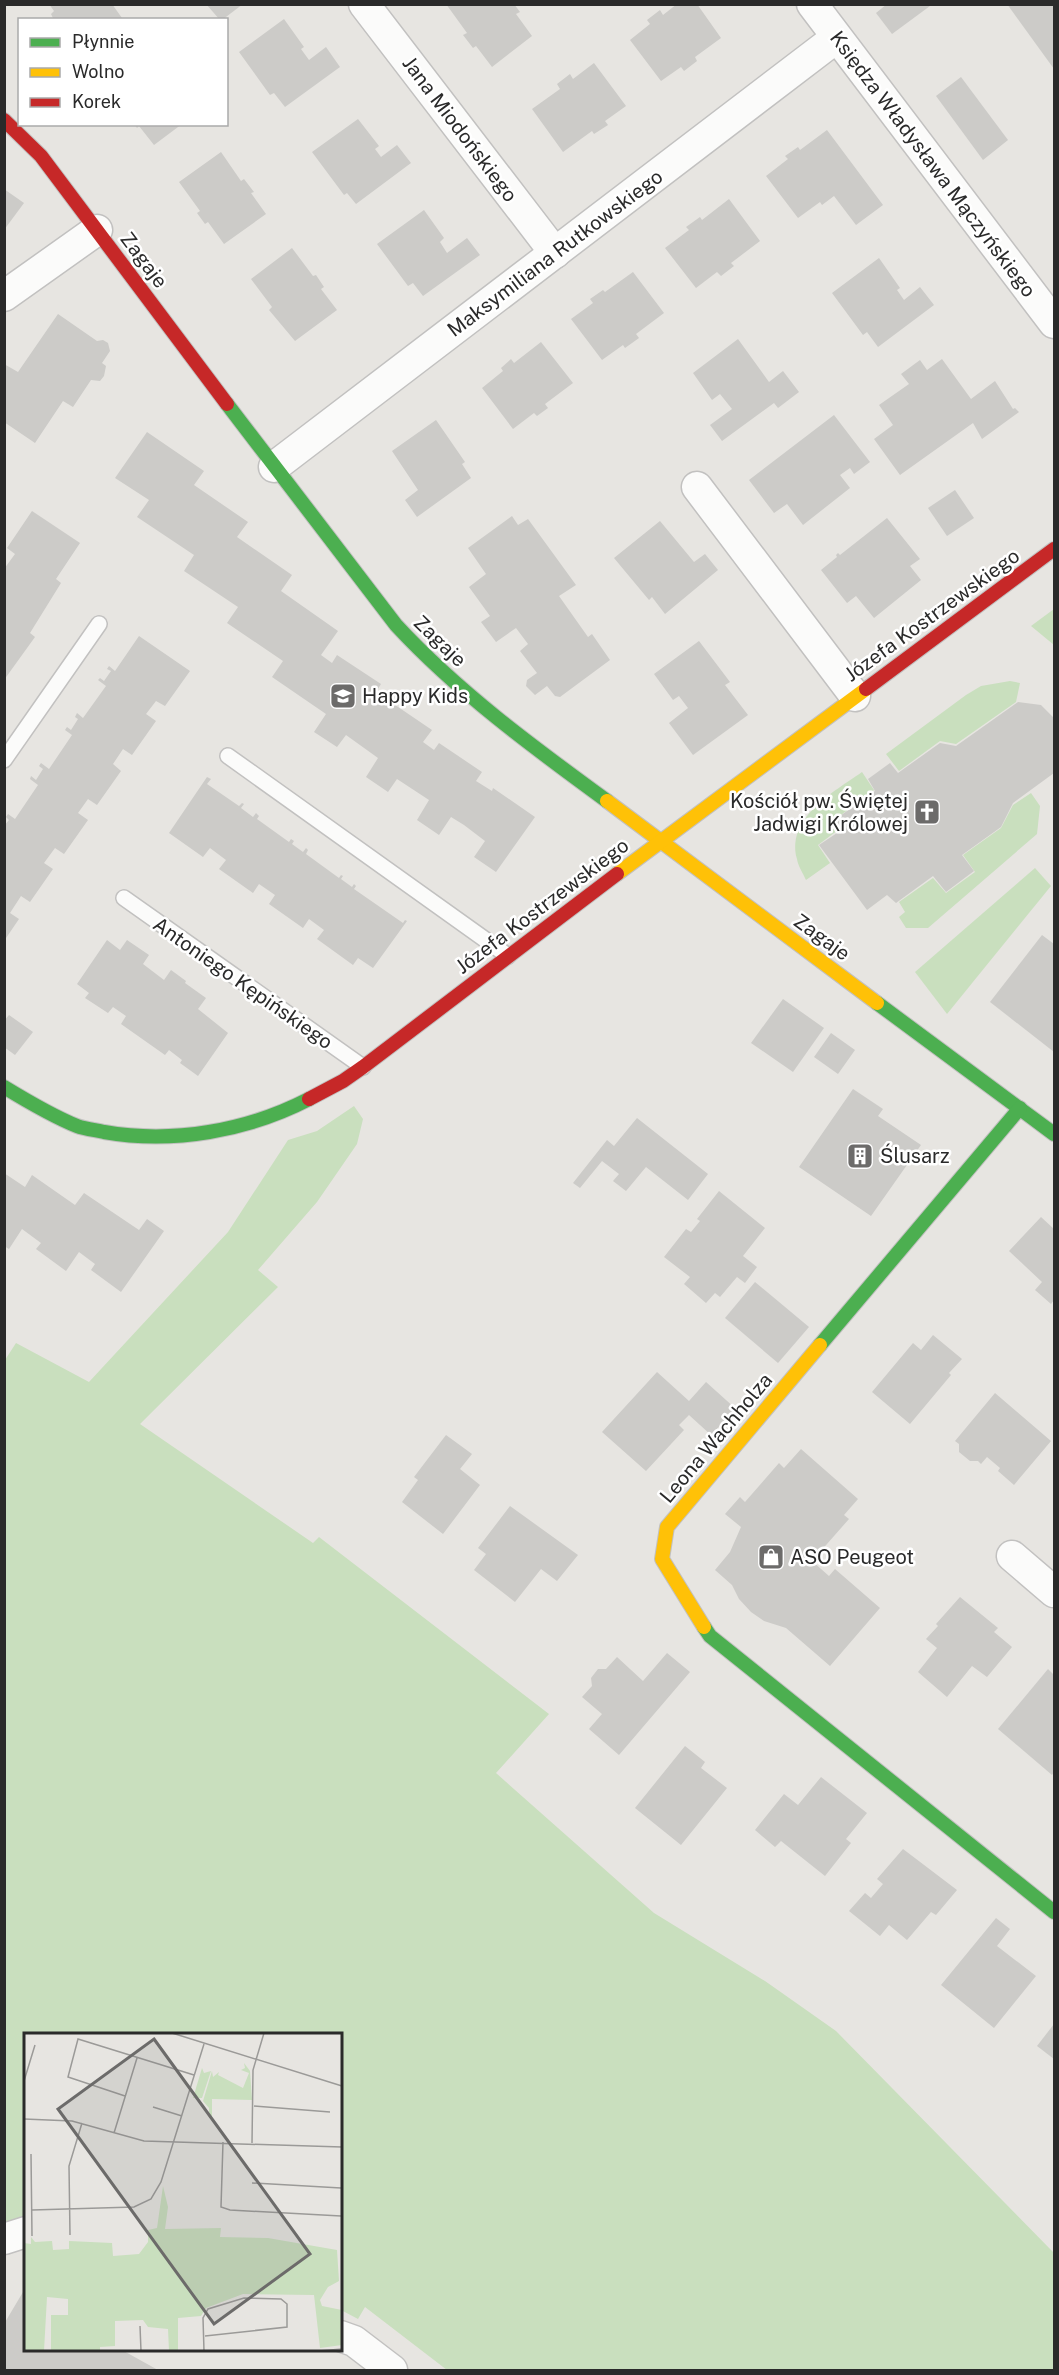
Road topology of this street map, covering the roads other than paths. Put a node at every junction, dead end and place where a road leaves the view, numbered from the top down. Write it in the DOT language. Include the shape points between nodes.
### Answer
graph roads {
  1 [pos="364,4"];
  2 [pos="812,4"];
  3 [pos="836,38"];
  4 [pos="4,120"];
  5 [pos="97,230"];
  6 [pos="555,253"];
  7 [pos="4,296"];
  8 [pos="1054,323"];
  9 [pos="274,467"];
  10 [pos="697,487"];
  11 [pos="1054,549"];
  12 [pos="99,624"];
  13 [pos="855,696"];
  14 [pos="228,756"];
  15 [pos="4,760"];
  16 [pos="660,842"];
  17 [pos="124,898"];
  18 [pos="508,956"];
  19 [pos="363,1067"];
  20 [pos="4,1087"];
  21 [pos="1020,1108"];
  22 [pos="1054,1134"];
  23 [pos="1012,1556"];
  24 [pos="1054,1592"];
  25 [pos="1054,1912"];
  26 [pos="24,2233"];
  27 [pos="4,2239"];
  28 [pos="342,2337"];
  29 [pos="392,2370"];
  1 -- 6 [label="street, Jana Miodońskiego"];
  2 -- 3 [label="street, Księdza Władysława Mączyńskiego"];
  3 -- 6 [label="street, Maksymiliana Rutkowskiego"];
  3 -- 8 [label="street, Księdza Władysława Mączyńskiego"];
  4 -- 5 [label="street, Zagaje" via="41,156"];
  5 -- 7 [label="street"];
  5 -- 9 [label="street, Zagaje"];
  6 -- 9 [label="street, Maksymiliana Rutkowskiego"];
  9 -- 16 [label="street, Zagaje" via="421,652 542,753"];
  10 -- 13 [label="street"];
  11 -- 13 [label="street, Józefa Kostrzewskiego"];
  12 -- 15 [label="lane"];
  13 -- 16 [label="street, Józefa Kostrzewskiego"];
  14 -- 18 [label="lane"];
  16 -- 18 [label="street, Józefa Kostrzewskiego"];
  16 -- 21 [label="street, Zagaje"];
  17 -- 19 [label="lane, Antoniego Kępińskiego"];
  18 -- 19 [label="street, Józefa Kostrzewskiego"];
  19 -- 20 [label="street, Józefa Kostrzewskiego" via="279,1114 201,1134 134,1137 79,1127"];
  21 -- 22 [label="street, Zagaje"];
  21 -- 25 [label="street, Leona Wachholza" via="667,1527 662,1559 710,1636"];
  23 -- 24 [label="street"];
  26 -- 27 [label="street"];
  28 -- 29 [label="street" via="354,2341"];
}
